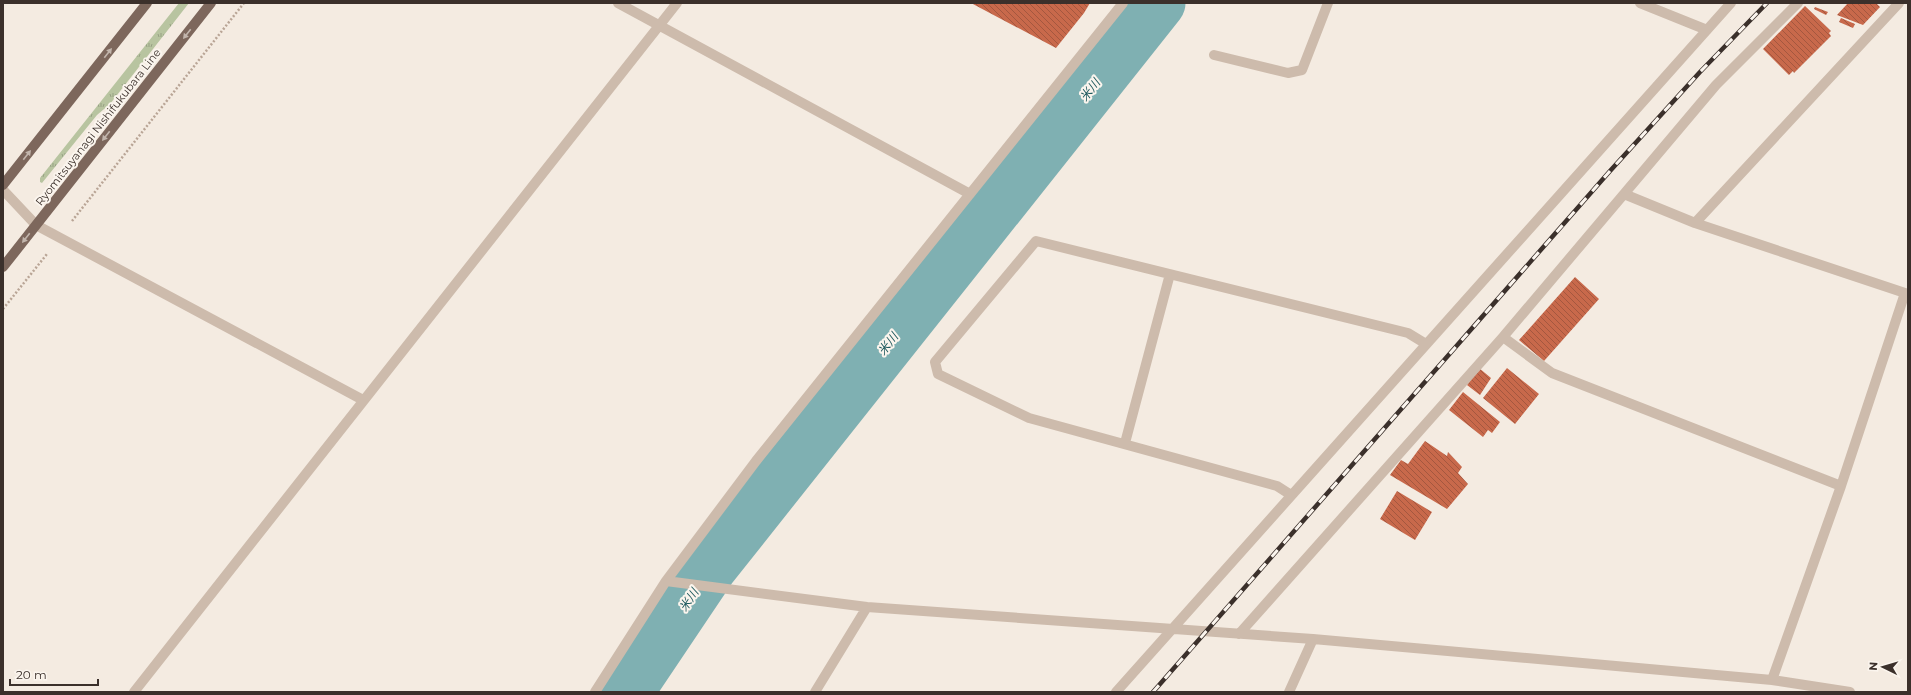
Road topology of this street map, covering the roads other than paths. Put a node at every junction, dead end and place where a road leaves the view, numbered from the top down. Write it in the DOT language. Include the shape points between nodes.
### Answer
graph roads {
  1 [pos="147,3"];
  2 [pos="211,3"];
  3 [pos="618,3"];
  4 [pos="677,3"];
  5 [pos="1123,3"];
  6 [pos="1328,3"];
  7 [pos="1640,3"];
  8 [pos="1731,3"];
  9 [pos="1798,3"];
  10 [pos="1899,3"];
  11 [pos="659,24"];
  12 [pos="1707,30"];
  13 [pos="1214,56"];
  14 [pos="3,186"];
  15 [pos="3,190"];
  16 [pos="970,194"];
  17 [pos="1624,194"];
  18 [pos="1695,223"];
  19 [pos="36,225"];
  20 [pos="3,267"];
  21 [pos="1170,274"];
  22 [pos="1906,294"];
  23 [pos="1503,337"];
  24 [pos="1426,344"];
  25 [pos="363,400"];
  26 [pos="1125,444"];
  27 [pos="1841,486"];
  28 [pos="1291,495"];
  29 [pos="666,581"];
  30 [pos="867,607"];
  31 [pos="1171,628"];
  32 [pos="1239,634"];
  33 [pos="1313,639"];
  34 [pos="1772,680"];
  35 [pos="134,692"];
  36 [pos="595,692"];
  37 [pos="815,692"];
  38 [pos="1116,692"];
  39 [pos="1289,692"];
  40 [pos="1850,692"];
  14 -- 1 [label="main road, one-way"];
  2 -- 19 [label="main road, Ryomitsuyanagi Nishifukubara Line, one-way"];
  3 -- 11 [label="street"];
  4 -- 11 [label="street"];
  5 -- 16 [label="street"];
  6 -- 13 [label="street" via="1302,70 1288,73"];
  7 -- 12 [label="street"];
  8 -- 12 [label="street"];
  9 -- 17 [label="street" via="1716,85"];
  10 -- 18 [label="street"];
  11 -- 16 [label="street"];
  11 -- 25 [label="street"];
  12 -- 24 [label="street"];
  15 -- 19 [label="street"];
  16 -- 29 [label="street" via="756,461"];
  17 -- 18 [label="street"];
  17 -- 23 [label="street"];
  18 -- 22 [label="street"];
  19 -- 20 [label="main road, Ryomitsuyanagi Nishifukubara Line, one-way"];
  19 -- 25 [label="street"];
  21 -- 24 [label="street" via="1408,333"];
  21 -- 26 [label="street"];
  21 -- 26 [label="street" via="1036,241 935,362 938,374 1029,418"];
  22 -- 27 [label="street"];
  23 -- 27 [label="street" via="1552,373"];
  23 -- 32 [label="street"];
  24 -- 28 [label="street"];
  25 -- 35 [label="street"];
  26 -- 28 [label="street" via="1277,486"];
  27 -- 34 [label="street"];
  28 -- 31 [label="street"];
  29 -- 30 [label="street"];
  29 -- 36 [label="street"];
  30 -- 31 [label="street"];
  30 -- 37 [label="street"];
  31 -- 32 [label="street"];
  31 -- 38 [label="street"];
  32 -- 33 [label="street"];
  33 -- 34 [label="street"];
  33 -- 39 [label="street"];
  34 -- 40 [label="street"];
}
